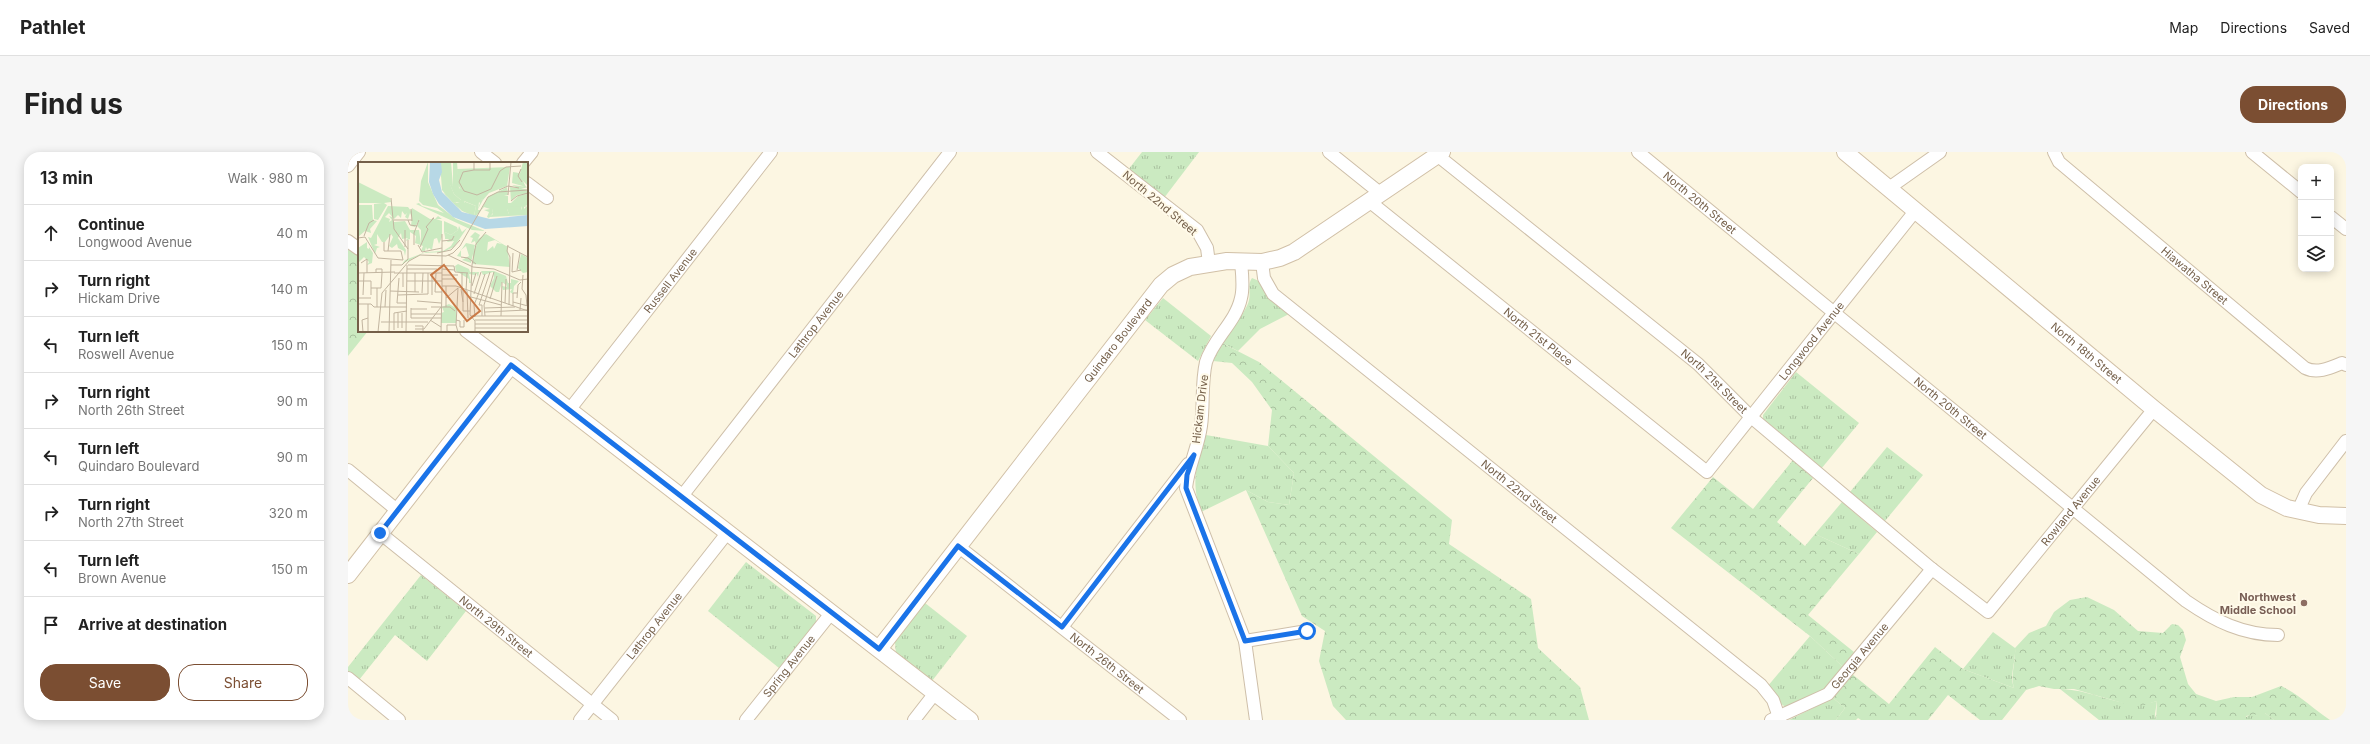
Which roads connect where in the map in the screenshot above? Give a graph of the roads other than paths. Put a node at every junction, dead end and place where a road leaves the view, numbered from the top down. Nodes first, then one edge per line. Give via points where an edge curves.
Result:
1 (359, 152) edge
2 (481, 152) edge
3 (532, 152) edge
4 (771, 152) edge
5 (950, 152) edge
6 (1097, 152) edge
7 (1329, 152) edge
8 (1638, 152) edge
9 (1844, 152) edge
10 (1940, 152) edge
11 (2054, 152) edge
12 (2252, 152) edge
13 (1439, 154) edge
14 (494, 162) edge
15 (524, 162) edge
16 (348, 166) edge
17 (528, 184) edge
18 (1889, 188) junction
19 (2298, 190) edge
20 (1374, 197) junction
21 (547, 198) dead end
22 (1916, 210) junction
23 (2334, 219) edge
24 (2346, 229) edge
25 (348, 241) edge
26 (358, 249) edge
27 (1241, 262) junction
28 (1262, 262) junction
29 (1209, 263) junction
30 (1834, 314) junction
31 (467, 332) edge
32 (511, 365) junction
33 (2346, 365) edge
34 (570, 409) junction
35 (2154, 409) junction
36 (1751, 418) junction
37 (2346, 441) edge
38 (1194, 455) junction
39 (348, 470) edge
40 (1707, 472) joint
41 (682, 496) junction
42 (2072, 509) junction
43 (398, 511) junction
44 (2298, 511) junction
45 (2346, 516) edge
46 (728, 532) junction
47 (380, 533) junction
48 (958, 546) junction
49 (1932, 569) junction
50 (348, 575) edge
51 (832, 612) junction
52 (1988, 612) joint
53 (1062, 627) junction
54 (1307, 631) dead end
55 (2278, 635) dead end
56 (1245, 641) junction
57 (879, 649) junction
58 (348, 678) edge
59 (935, 693) junction
60 (593, 704) junction
61 (1777, 719) edge
62 (399, 720) edge
63 (580, 720) edge
64 (612, 720) edge
65 (746, 720) edge
66 (914, 720) edge
67 (970, 720) edge
68 (1180, 720) edge
69 (1256, 720) edge

1 - 16 street
2 - 14 street
3 - 15 street
4 - 34 street, Russell Avenue
5 - 41 street, Lathrop Avenue
6 - 29 street, North 22nd Street via 1196,230 1207,248
7 - 20 street
8 - 30 street, North 20th Street via 1802,284
9 - 18 main road, North 18th Street
10 - 18 street
11 - 33 street, Hiawatha Street via 2059,162 2305,368 2317,371 2342,363
12 - 19 street
13 - 20 main road, Quindaro Boulevard
13 - 36 street, North 21st Street via 1698,364
17 - 21 street
18 - 22 main road, North 18th Street
20 - 28 main road, Quindaro Boulevard via 1294,252
20 - 40 street, North 21st Place
22 - 30 street, Longwood Avenue
22 - 35 main road, North 18th Street
23 - 24 street
25 - 26 street
27 - 28 main road, Quindaro Boulevard
27 - 29 main road, Quindaro Boulevard
27 - 38 street, Hickam Drive via 1241,300 1207,361 1203,381 1201,426
28 - 61 street, North 22nd Street via 1264,278 1273,294 1761,685 1773,700
29 - 48 main road, Quindaro Boulevard via 1190,267 1173,275 1161,285
30 - 36 street, Longwood Avenue
30 - 42 street, North 20th Street
31 - 32 street
32 - 34 main road
32 - 43 main road
34 - 41 main road
35 - 42 street, Rowland Avenue
35 - 44 main road, North 18th Street via 2261,495
36 - 40 street, Longwood Avenue
36 - 49 street, North 21st Street
37 - 44 street via 2306,492
38 - 53 street
38 - 56 street, Hickam Drive via 1187,475 1186,488
39 - 43 street
41 - 46 main road
42 - 52 street, Rowland Avenue
42 - 55 street, North 20th Street via 2186,602 2209,617 2257,635
43 - 47 main road
44 - 45 main road, North 18th Street via 2332,517
46 - 51 main road
46 - 60 street, Lathrop Avenue
47 - 50 main road
47 - 60 street, North 29th Street
48 - 53 street, North 26th Street
48 - 57 main road, Quindaro Boulevard
49 - 52 street, North 21st Street
49 - 61 street, Georgia Avenue via 1828,694
51 - 57 main road
51 - 65 street, Spring Avenue
53 - 68 street, North 26th Street
54 - 56 street
56 - 69 street, Hickam Drive
57 - 59 main road
58 - 62 street
59 - 66 street
59 - 67 main road
60 - 63 street, Lathrop Avenue
60 - 64 street, North 29th Street

